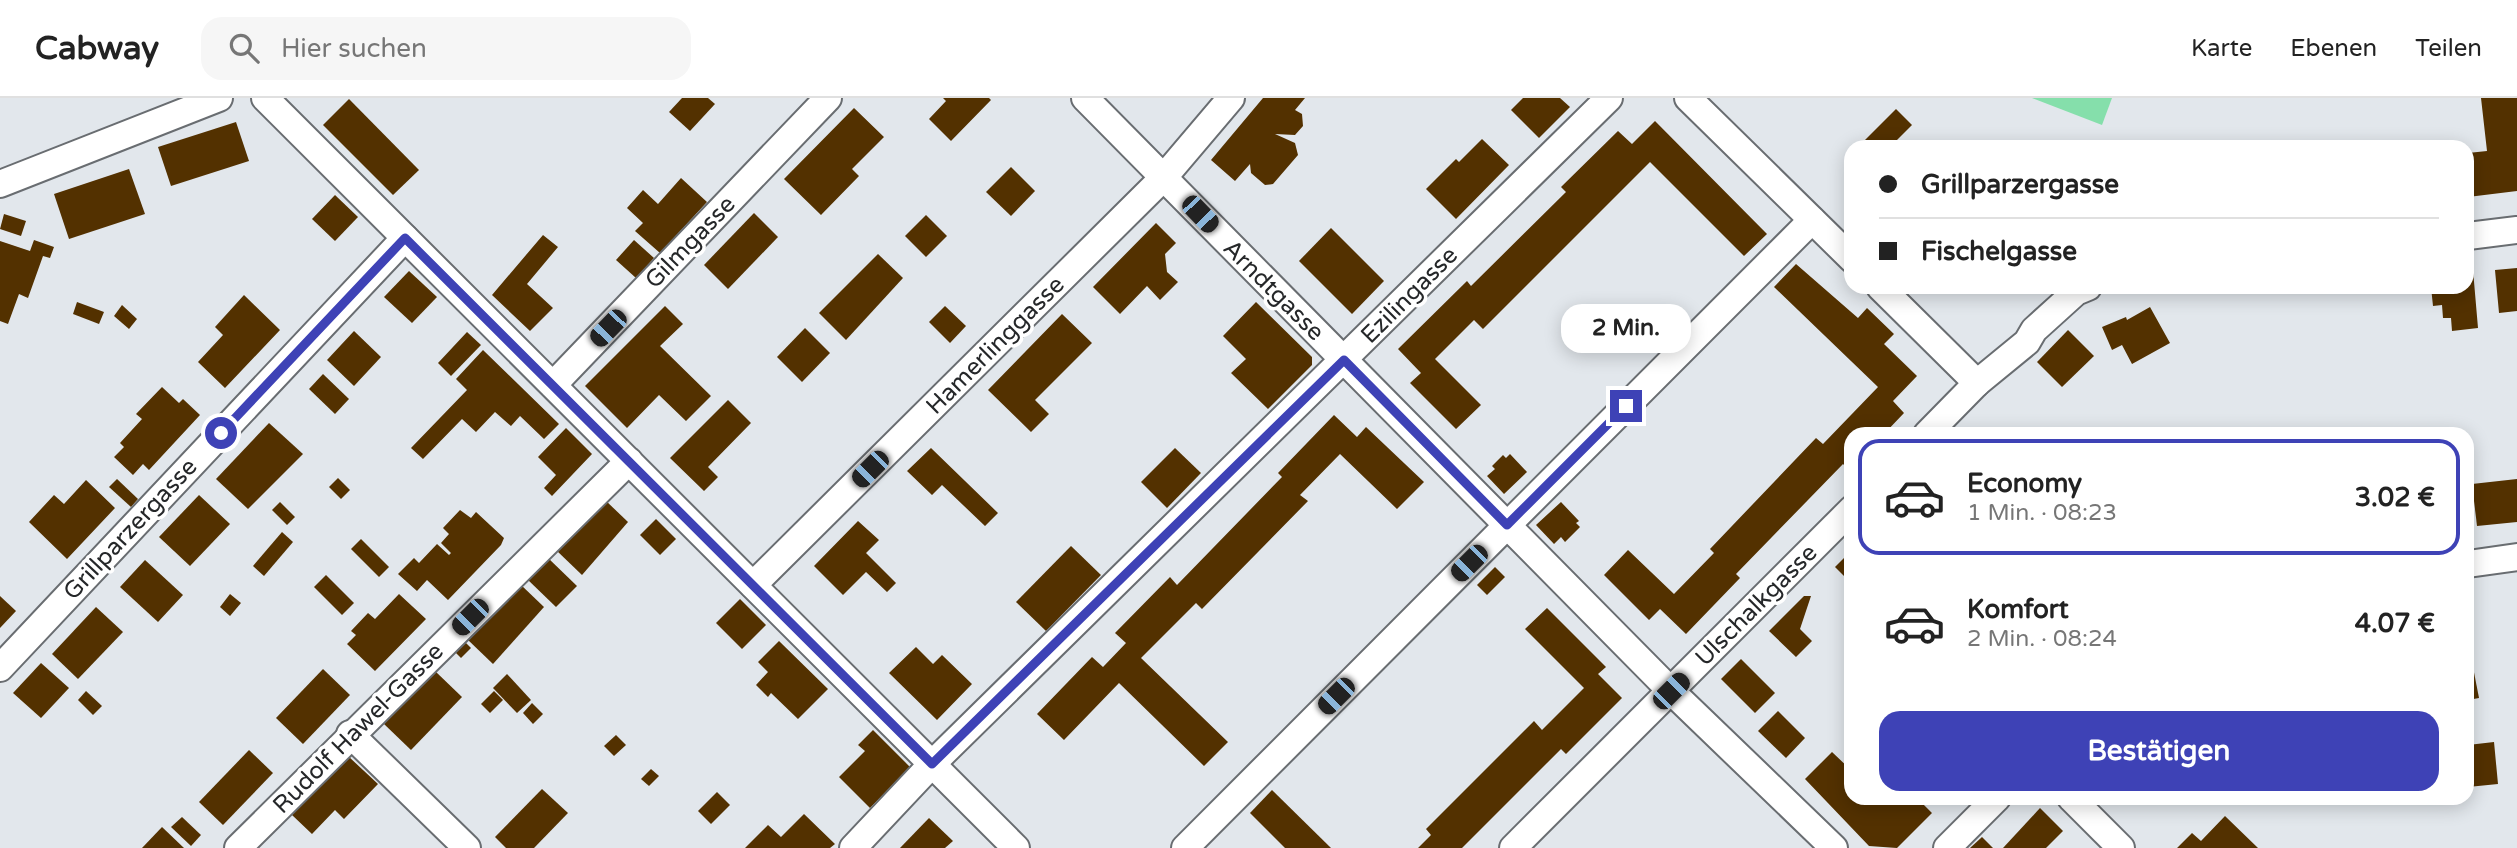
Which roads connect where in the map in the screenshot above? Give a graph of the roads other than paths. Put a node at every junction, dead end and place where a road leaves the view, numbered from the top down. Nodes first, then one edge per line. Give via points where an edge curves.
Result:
1 (219, 98) edge
2 (265, 98) edge
3 (828, 98) edge
4 (1085, 98) edge
5 (1231, 98) edge
6 (1609, 98) edge
7 (1688, 98) edge
8 (1164, 177) junction
9 (0, 184) edge
10 (1812, 220) junction
11 (2517, 230) edge
12 (2474, 235) edge
13 (405, 238) junction
14 (1844, 251) edge
15 (1887, 294) edge
16 (2074, 294) edge
17 (1344, 360) junction
18 (1977, 383) junction
19 (553, 386) junction
20 (1934, 427) edge
21 (629, 461) junction
22 (1844, 517) edge
23 (1507, 525) junction
24 (2517, 557) edge
25 (2474, 563) edge
26 (753, 585) junction
27 (0, 668) edge
28 (1671, 691) junction
29 (351, 734) junction
30 (932, 764) junction
31 (1990, 805) edge
32 (2078, 805) edge
33 (238, 848) edge
34 (467, 848) edge
35 (853, 848) edge
36 (1016, 848) edge
37 (1185, 848) edge
38 (1513, 848) edge
39 (1834, 848) edge
40 (1947, 848) edge
41 (2122, 848) edge

1 - 9 street
2 - 13 street
3 - 19 street, Gilmgasse
4 - 8 street, Arndtgasse
5 - 8 street, Hamerlinggasse
6 - 17 street, Ezilingasse
7 - 10 street
8 - 17 street, Arndtgasse
8 - 26 street, Hamerlinggasse
10 - 14 street
10 - 23 street
11 - 12 street
13 - 19 street
13 - 27 street, Grillparzergasse
15 - 18 street
16 - 18 street via 2027,342
17 - 23 street, Arndtgasse
17 - 30 street, Ezilingasse
18 - 20 street
19 - 21 street
21 - 26 street
21 - 29 street, Rudolf Hawel-Gasse
22 - 28 street, Ulschalkgasse
23 - 28 street, Arndtgasse
23 - 37 street
24 - 25 street
26 - 30 street
28 - 38 street, Ulschalkgasse
28 - 39 street, Arndtgasse
29 - 33 street, Rudolf Hawel-Gasse
29 - 34 street
30 - 35 street, Ezilingasse
30 - 36 street
31 - 40 street
32 - 41 street

